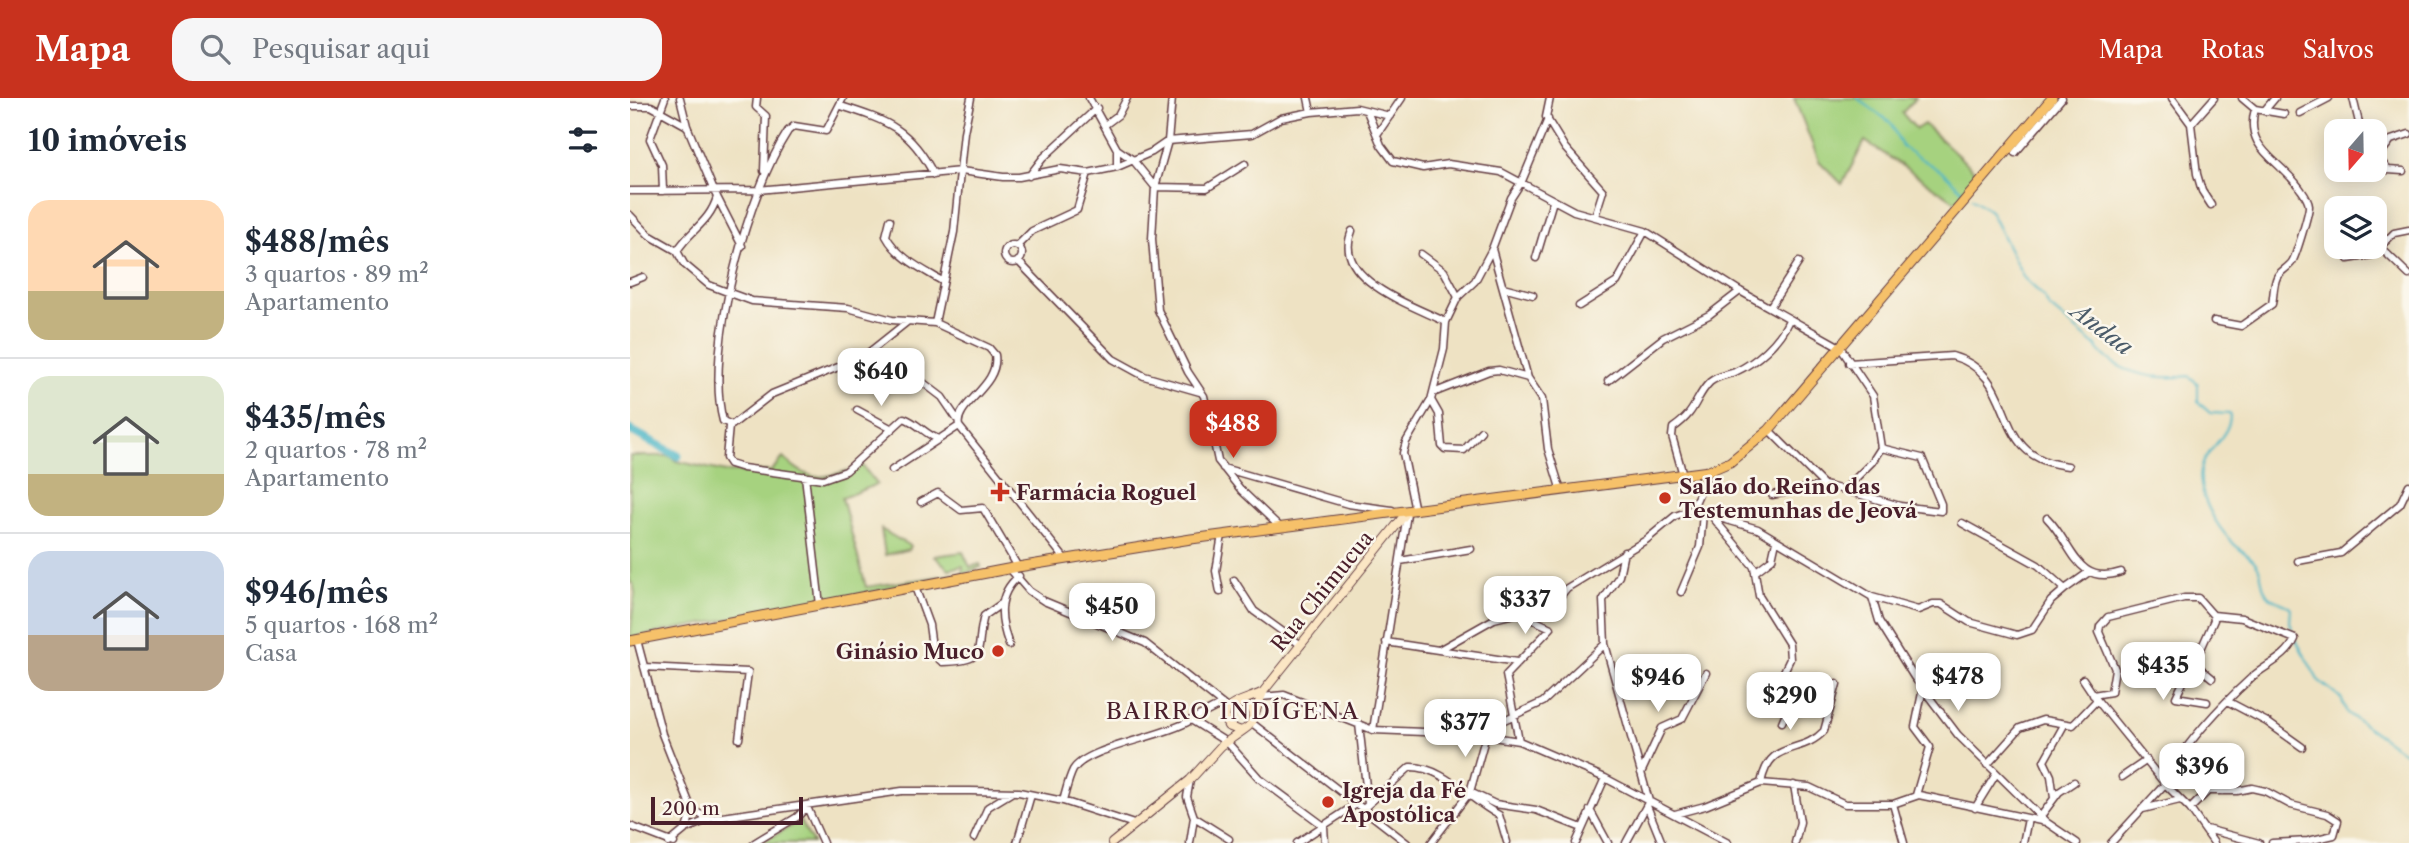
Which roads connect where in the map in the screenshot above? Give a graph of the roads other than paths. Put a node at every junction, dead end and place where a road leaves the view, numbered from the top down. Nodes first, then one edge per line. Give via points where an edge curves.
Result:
1 (665, 98) edge
2 (680, 98) edge
3 (757, 98) edge
4 (843, 98) edge
5 (970, 98) edge
6 (1089, 98) edge
7 (1127, 98) edge
8 (1172, 98) edge
9 (1308, 98) edge
10 (1402, 98) edge
11 (1550, 98) edge
12 (2052, 98) edge
13 (2062, 98) edge
14 (2172, 98) edge
15 (2214, 98) edge
16 (2242, 98) edge
17 (2275, 98) edge
18 (2329, 98) edge
19 (2353, 98) edge
20 (630, 106) edge
21 (841, 106) junction
22 (1097, 108) junction
23 (2255, 109) junction
24 (660, 111) junction
25 (1367, 111) junction
26 (2263, 111) junction
27 (1311, 113) junction
28 (2300, 113) dead end
29 (2284, 114) dead end
30 (1390, 116) junction
31 (1548, 119) junction
32 (2358, 119) edge
33 (1106, 124) junction
34 (2191, 124) junction
35 (687, 126) junction
36 (1378, 133) junction
37 (2409, 134) edge
38 (1168, 141) junction
39 (2387, 144) edge
40 (1117, 149) junction
41 (1052, 152) junction
42 (1152, 152) junction
43 (2015, 153) dead end
44 (1133, 160) junction
45 (1163, 160) junction
46 (1245, 164) dead end
47 (1118, 167) junction
48 (1060, 169) junction
49 (2387, 169) edge
50 (961, 171) junction
51 (2403, 172) dead end
52 (1088, 173) junction
53 (764, 174) junction
54 (934, 175) junction
55 (1029, 176) junction
56 (1522, 181) junction
57 (1155, 187) junction
58 (758, 190) junction
59 (663, 191) junction
60 (630, 193) edge
61 (716, 194) junction
62 (1553, 201) junction
63 (721, 205) junction
64 (2211, 205) dead end
65 (714, 209) junction
66 (630, 215) edge
67 (1595, 216) junction
68 (890, 220) dead end
69 (1352, 230) dead end
70 (2409, 230) edge
71 (1645, 231) junction
72 (2387, 240) edge
73 (742, 246) junction
74 (1017, 246) junction
75 (1492, 249) junction
76 (677, 251) junction
77 (1421, 254) dead end
78 (2387, 254) edge
79 (1536, 258) dead end
80 (1018, 261) junction
81 (1799, 262) dead end
82 (2409, 275) edge
83 (643, 277) dead end
84 (942, 281) junction
85 (630, 282) edge
86 (1503, 287) junction
87 (1740, 292) junction
88 (730, 293) junction
89 (1533, 295) dead end
90 (1458, 298) junction
91 (1579, 306) dead end
92 (1770, 307) junction
93 (1789, 320) junction
94 (2214, 321) dead end
95 (907, 322) junction
96 (1446, 322) junction
97 (934, 323) junction
98 (1840, 347) junction
99 (1849, 363) junction
100 (904, 368) dead end
101 (1188, 372) junction
102 (1528, 378) junction
103 (1608, 381) dead end
104 (1176, 385) junction
105 (1200, 392) junction
106 (1432, 396) junction
107 (857, 410) dead end
108 (958, 423) junction
109 (729, 426) junction
110 (892, 429) junction
111 (1769, 430) junction
112 (1481, 432) dead end
113 (939, 439) junction
114 (1881, 448) junction
115 (2068, 466) dead end
116 (1222, 468) junction
117 (892, 470) dead end
118 (1709, 471) junction
119 (1683, 475) junction
120 (805, 476) junction
121 (1824, 485) junction
122 (2409, 485) edge
123 (1844, 490) junction
124 (1561, 491) junction
125 (1772, 495) dead end
126 (921, 502) dead end
127 (1692, 510) junction
128 (1411, 511) junction
129 (1707, 513) junction
130 (2047, 517) dead end
131 (1962, 523) dead end
132 (1281, 528) junction
133 (1222, 536) junction
134 (1776, 541) junction
135 (1471, 549) dead end
136 (1624, 552) junction
137 (1065, 559) junction
138 (1400, 561) junction
139 (2298, 561) dead end
140 (1016, 571) junction
141 (1755, 572) junction
142 (2089, 572) junction
143 (2121, 572) dead end
144 (1234, 580) dead end
145 (915, 587) junction
146 (2065, 589) junction
147 (1220, 592) dead end
148 (1681, 592) dead end
149 (1872, 597) junction
150 (1000, 604) junction
151 (820, 605) junction
152 (1520, 613) junction
153 (2213, 615) junction
154 (633, 641) edge
155 (1386, 642) junction
156 (1605, 644) junction
157 (1009, 645) dead end
158 (1301, 645) junction
159 (1440, 650) junction
160 (1517, 662) junction
161 (2192, 664) junction
162 (644, 667) junction
163 (1706, 673) dead end
164 (2212, 678) dead end
165 (2083, 679) dead end
166 (1837, 684) dead end
167 (1923, 688) junction
168 (1262, 694) junction
169 (2095, 698) junction
170 (2227, 701) junction
171 (1239, 702) junction
172 (2207, 702) dead end
173 (1224, 706) junction
174 (1516, 713) junction
175 (1191, 720) junction
176 (1225, 722) junction
177 (1782, 722) dead end
178 (1250, 723) junction
179 (1359, 724) junction
180 (2064, 725) junction
181 (1373, 730) junction
182 (1474, 734) junction
183 (1486, 735) junction
184 (739, 739) dead end
185 (1519, 741) junction
186 (1224, 742) junction
187 (2302, 747) dead end
188 (2147, 760) junction
189 (2175, 762) junction
190 (1987, 765) junction
191 (1641, 774) junction
192 (1996, 774) junction
193 (2122, 777) dead end
194 (1605, 778) junction
195 (1190, 780) junction
196 (2074, 782) dead end
197 (1761, 783) junction
198 (2164, 783) junction
199 (1794, 785) junction
200 (2222, 791) junction
201 (1013, 792) junction
202 (1468, 793) junction
203 (1031, 795) junction
204 (1916, 795) junction
205 (2054, 798) junction
206 (2180, 800) junction
207 (1063, 801) junction
208 (1648, 803) junction
209 (1368, 804) junction
210 (1893, 804) junction
211 (807, 807) junction
212 (1359, 808) junction
213 (1975, 808) junction
214 (2143, 809) junction
215 (2190, 809) junction
216 (692, 810) junction
217 (1590, 810) junction
218 (1675, 814) junction
219 (2041, 816) junction
220 (1194, 817) junction
221 (709, 819) junction
222 (2028, 819) junction
223 (2046, 822) junction
224 (1134, 824) junction
225 (630, 826) edge
226 (1324, 826) junction
227 (686, 828) junction
228 (1583, 828) junction
229 (2206, 829) junction
230 (974, 838) dead end
231 (1229, 839) dead end
232 (671, 842) edge
233 (1507, 842) edge
234 (754, 843) edge
235 (823, 843) edge
236 (1017, 843) edge
237 (1112, 843) edge
238 (1190, 843) edge
239 (1297, 843) edge
240 (1325, 843) edge
241 (1407, 843) edge
242 (1430, 843) edge
243 (1576, 843) edge
244 (1608, 843) edge
245 (1626, 843) edge
246 (1662, 843) edge
247 (1728, 843) edge
248 (1796, 843) edge
249 (1904, 843) edge
250 (2023, 843) edge
251 (2077, 843) edge
252 (2111, 843) edge
253 (2214, 843) edge
254 (2259, 843) edge
255 (2272, 843) edge

1 - 24 street
2 - 35 street
3 - 53 street via 756,107 766,116
4 - 21 street
5 - 50 street
6 - 22 street
7 - 33 street via 1118,115
8 - 38 street
9 - 27 street
10 - 30 street
11 - 31 street via 1545,110
12 - 98 main road
13 - 43 street
14 - 34 street
15 - 34 street
16 - 23 street
17 - 26 street
18 - 28 street
19 - 32 street
20 - 24 street
21 - 53 street via 826,131 794,126
21 - 54 street via 905,132
22 - 33 street
22 - 41 street
23 - 26 street
23 - 94 street via 2254,139 2304,194 2308,217 2293,260 2277,276 2272,304 2241,326
24 - 35 street
24 - 59 street via 650,139 662,165
25 - 27 street
25 - 30 street
25 - 36 street
26 - 29 street
27 - 38 street via 1281,118 1252,134
30 - 36 street
31 - 56 street
31 - 67 street via 1565,148 1601,186 1604,197
33 - 40 street
34 - 64 street via 2197,174
35 - 61 street
36 - 56 street via 1393,161 1423,169 1448,164 1488,169
37 - 39 street
38 - 42 street
38 - 45 street
40 - 44 street
40 - 47 street
41 - 48 street
41 - 55 street
42 - 44 street
42 - 45 street
44 - 47 street
44 - 57 street
45 - 57 street
46 - 57 street via 1207,188
47 - 52 street
48 - 52 street
48 - 55 street
49 - 51 street
50 - 54 street
50 - 55 street
50 - 84 street
52 - 74 street via 1077,210 1032,232
53 - 58 street
54 - 58 street
56 - 62 street
56 - 75 street
57 - 101 street via 1152,239 1158,310
58 - 61 street
58 - 73 street
59 - 60 street
59 - 61 street
61 - 63 street
61 - 65 street
62 - 67 street
62 - 79 street
63 - 65 street
63 - 73 street
65 - 76 street via 701,226 689,232
66 - 76 street via 649,235
67 - 71 street
68 - 84 street via 886,236 890,243
69 - 96 street via 1346,249 1365,279
70 - 72 street
71 - 87 street
71 - 91 street via 1617,282
73 - 88 street
74 - 80 street via 1022,253
74 - 80 street via 1008,246 1004,256 1010,263
75 - 86 street
75 - 90 street via 1475,281
76 - 88 street via 684,264 709,285
77 - 90 street via 1444,271
78 - 82 street
80 - 104 street via 1114,359 1144,376
81 - 92 street
83 - 85 street
84 - 97 street
86 - 89 street
86 - 102 street
87 - 92 street
87 - 103 street via 1663,338
88 - 95 street via 752,301 848,308
88 - 109 street via 718,374 718,401
90 - 96 street
92 - 93 street
93 - 98 street
93 - 119 street via 1784,332 1761,355 1711,381 1690,416 1673,428
95 - 97 street
95 - 109 street via 863,357 772,394
96 - 106 street
97 - 108 street via 981,343 995,355 986,384
98 - 99 street
98 - 111 main road
99 - 114 street via 1873,396
99 - 115 street via 1952,356 1967,360 1999,393 2012,433 2022,447 2039,461
100 - 108 street via 942,397
101 - 104 street
101 - 105 street
102 - 106 street via 1489,371
102 - 124 street via 1542,398 1548,449
104 - 105 street
105 - 116 street
106 - 112 street via 1445,449 1464,450
106 - 128 street via 1403,453
107 - 110 street
108 - 113 street
108 - 137 street
109 - 120 street via 726,458 730,464
110 - 113 street via 904,418
110 - 120 street via 846,471 822,479
111 - 118 main road via 1737,457
111 - 121 street
113 - 117 street
114 - 123 street
114 - 123 street via 1922,458 1941,511 1900,506
116 - 128 street via 1348,504
116 - 132 street
118 - 119 main road
118 - 127 street
119 - 124 main road
120 - 151 street
121 - 123 street
121 - 125 street
122 - 139 street via 2394,510 2340,553
124 - 128 main road
126 - 140 street via 938,493 961,510 983,508
127 - 129 street
127 - 136 street via 1675,516
128 - 132 main road
128 - 138 street
128 - 158 street, Rua Chimucua
129 - 134 street via 1746,524
129 - 141 street
129 - 148 street via 1700,547
130 - 142 street
131 - 146 street via 2038,565
132 - 133 main road
133 - 137 main road
133 - 147 street via 1216,571
134 - 141 street via 1772,559
134 - 149 street
135 - 138 street
136 - 152 street via 1567,589 1554,604
136 - 156 street via 1619,576 1603,600
137 - 140 main road
138 - 155 street
140 - 145 main road
140 - 150 street
140 - 173 street via 1029,591 1044,601 1145,643
141 - 177 street via 1759,596 1790,649 1790,659 1778,680 1778,687 1792,699
142 - 143 street via 2106,577
142 - 146 street
144 - 158 street via 1254,611
145 - 150 street via 929,625 933,654 943,662 975,656 981,646 984,616
145 - 151 main road
146 - 149 street via 2032,630 2017,635 1969,622 1941,604 1914,610
149 - 167 street via 1879,621
150 - 157 street
151 - 154 main road
152 - 159 street via 1494,619
152 - 160 street via 1550,628
153 - 161 street via 2201,649 2189,659
153 - 169 street via 2202,599 2183,598 2103,620 2099,632 2115,672 2111,692
153 - 170 street via 2242,618 2295,639 2277,661 2256,673
154 - 162 street
155 - 159 street
155 - 181 street
156 - 174 street via 1551,697
156 - 191 street
158 - 168 street, Rua Chimucua
159 - 160 street
160 - 174 street via 1506,675
161 - 164 street
161 - 172 street via 2176,697
162 - 184 street via 748,672
162 - 216 street via 662,734
163 - 191 street via 1682,719 1662,728
165 - 169 street
166 - 197 street via 1824,731 1768,761
167 - 190 street
167 - 204 street via 1915,727 1930,747
168 - 171 street, Rua Chimucua
168 - 178 street, Rua Chimucua
168 - 179 street via 1284,695
169 - 180 street via 2073,725
169 - 188 street
170 - 187 street
170 - 189 street
171 - 173 street, Rua Chimucua
171 - 178 street via 1248,705
173 - 175 street
173 - 176 street
174 - 182 street
174 - 185 street
175 - 186 street
175 - 207 street via 1080,762 1073,769
176 - 178 street via 1236,730
176 - 186 street
178 - 186 street
178 - 212 street
179 - 181 street
179 - 209 street
180 - 190 street via 2043,720 2020,728
180 - 205 street via 2044,761
181 - 182 street
182 - 183 street
183 - 185 street
183 - 202 street
185 - 194 street
186 - 195 street
186 - 226 street via 1259,778
188 - 193 street
188 - 198 street
189 - 198 street
189 - 200 street
190 - 192 street
191 - 208 street
192 - 213 street
192 - 219 street
194 - 208 street
194 - 217 street
195 - 220 street via 1187,797
195 - 224 street
196 - 205 street
197 - 199 street
197 - 218 street
198 - 206 street
198 - 214 street
199 - 210 street via 1845,804
199 - 248 street via 1800,822
200 - 215 street via 2208,791
200 - 255 street via 2266,790 2291,805 2337,821 2334,835
201 - 203 street
201 - 211 street via 902,791
201 - 230 street via 988,807
202 - 209 street via 1433,770 1410,767
202 - 228 street via 1495,804 1536,810
202 - 233 street via 1501,817
202 - 242 street
203 - 207 street
203 - 236 street
204 - 210 street
204 - 213 street
205 - 219 street
206 - 214 street
206 - 215 street
207 - 224 street
208 - 218 street
208 - 245 street
208 - 246 street
209 - 212 street
210 - 249 street
211 - 221 street
211 - 234 street
211 - 235 street
212 - 226 street
212 - 241 street
213 - 222 street
214 - 252 street
215 - 229 street
216 - 221 street
216 - 227 street
217 - 228 street
217 - 244 street
218 - 247 street
219 - 223 street
220 - 231 street
220 - 238 street
221 - 227 street
222 - 223 street
222 - 250 street
223 - 251 street
224 - 237 street
225 - 232 street
226 - 239 street
226 - 240 street
227 - 232 street
228 - 243 street
229 - 253 street
229 - 254 street

